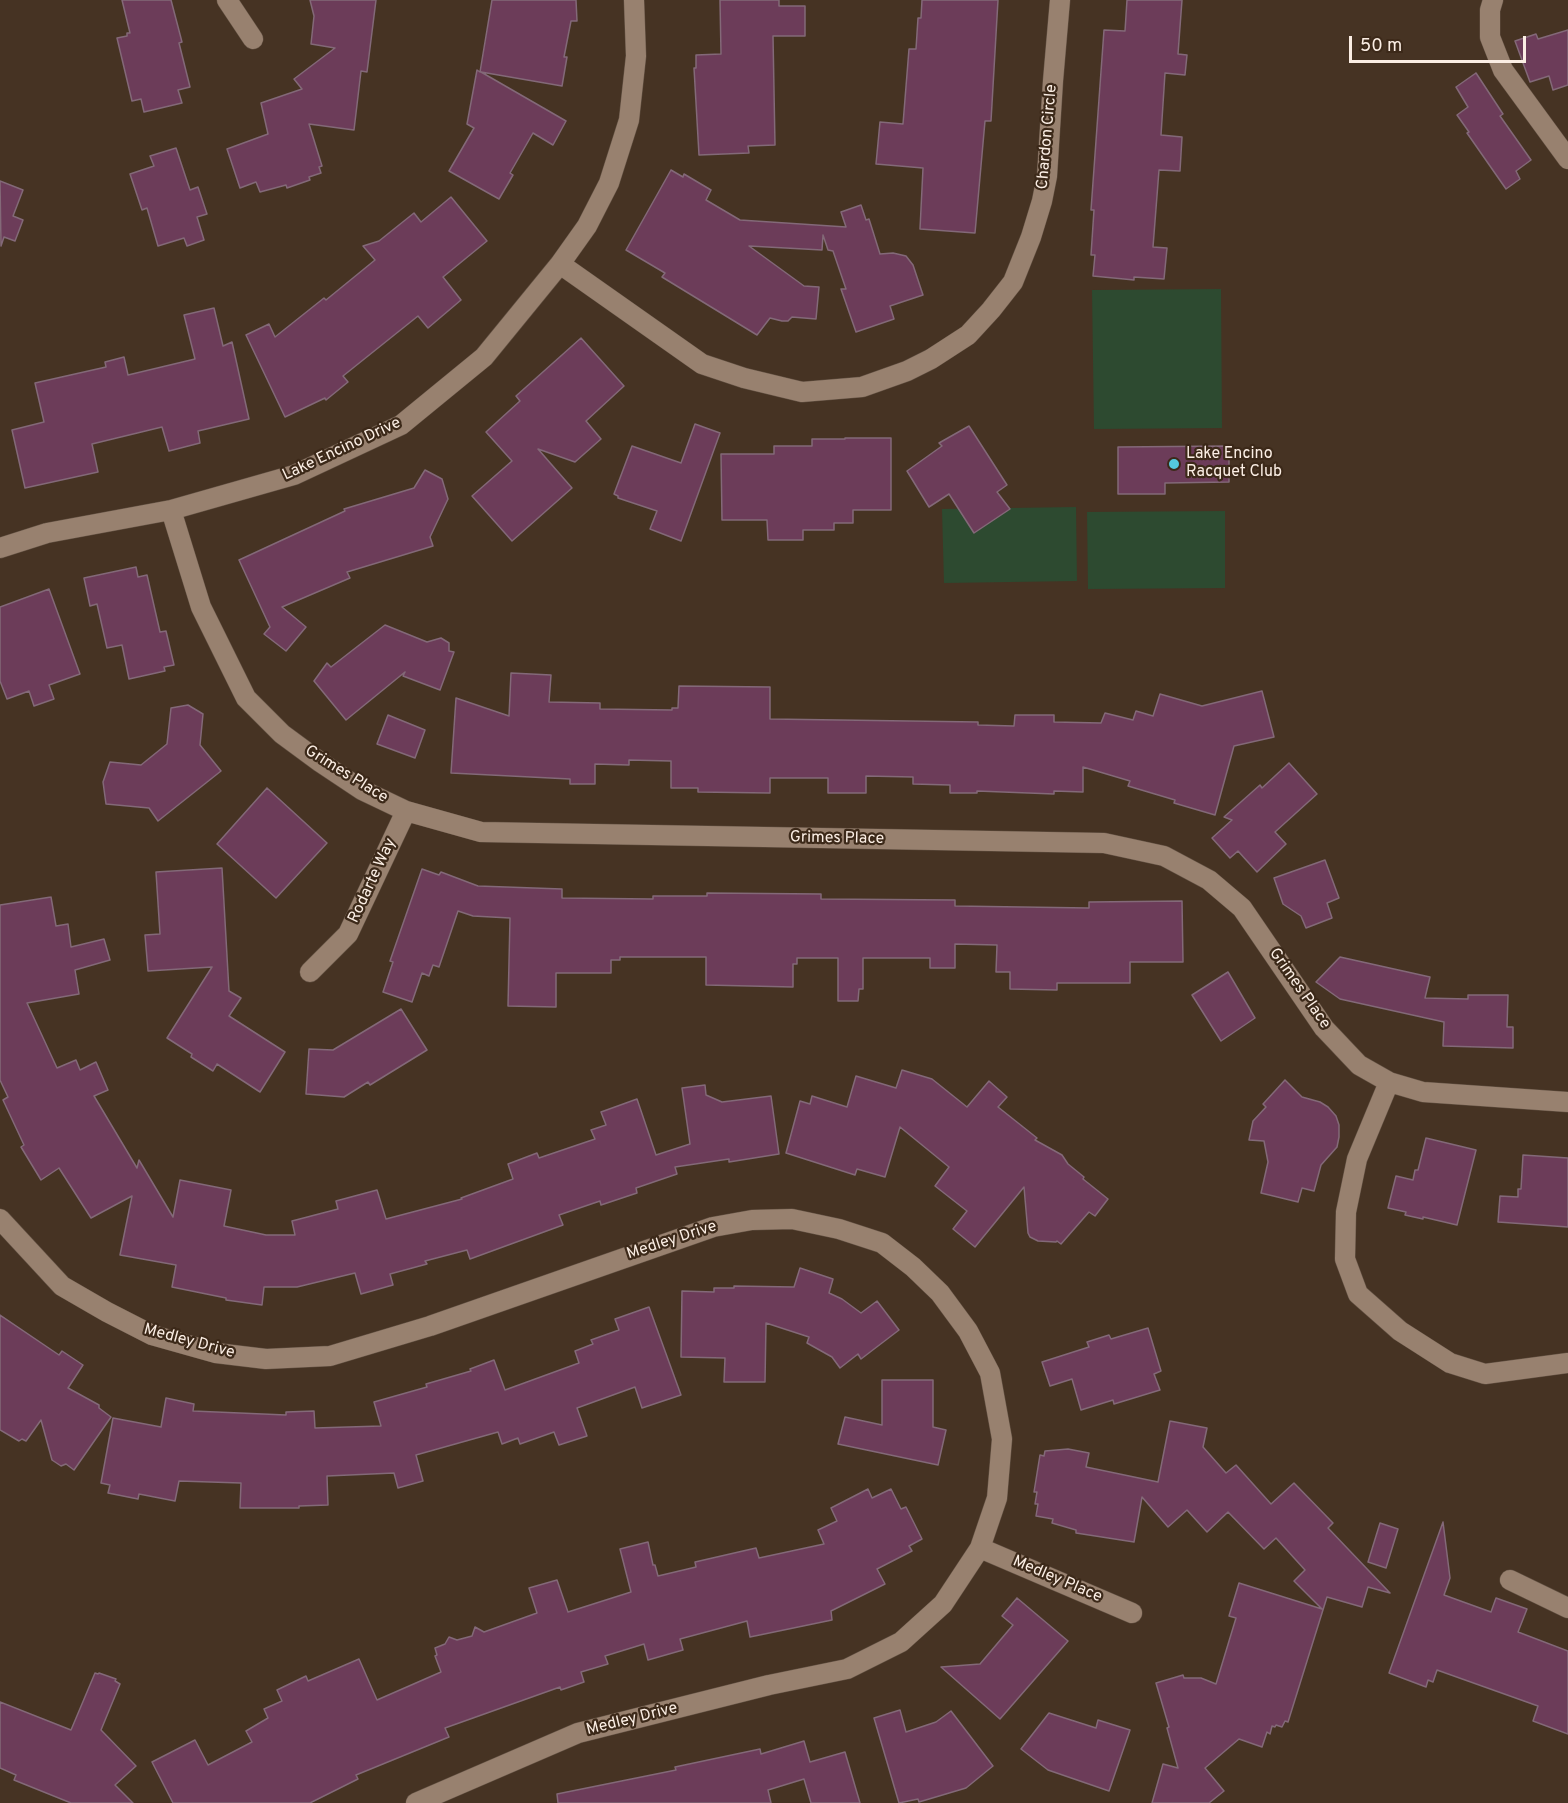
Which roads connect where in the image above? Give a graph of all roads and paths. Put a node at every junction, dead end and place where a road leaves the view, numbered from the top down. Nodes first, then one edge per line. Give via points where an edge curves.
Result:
1 (228, 0) edge
2 (634, 0) edge
3 (1060, 0) edge
4 (1493, 0) edge
5 (253, 39) dead end
6 (1568, 159) edge
7 (560, 264) junction
8 (171, 510) junction
9 (0, 548) edge
10 (406, 812) junction
11 (309, 972) dead end
12 (1389, 1082) junction
13 (1568, 1102) edge
14 (0, 1219) edge
15 (1568, 1363) edge
16 (981, 1548) junction
17 (1510, 1580) dead end
18 (1568, 1608) edge
19 (1132, 1613) dead end
20 (416, 1803) edge

1 - 5 street
2 - 7 street, Lake Encino Drive via 636,56 630,120 609,183 587,226
3 - 7 street, Chardon Circle via 1047,176 1037,219 1017,273 968,335 915,367 861,387 802,392 744,378 702,364
4 - 6 street via 1490,37 1503,70
7 - 8 street, Lake Encino Drive via 484,357 401,425 294,475
8 - 9 street, Lake Encino Drive via 47,533
8 - 10 street, Grimes Place via 201,607 246,698 282,734 320,762 362,790
10 - 11 street, Rodarte Way via 348,934
10 - 12 street, Grimes Place via 481,832 1104,843 1164,856 1209,880 1242,908 1324,1028 1359,1065
12 - 13 street, Grimes Place via 1423,1092
12 - 15 street via 1357,1159 1346,1212 1345,1259 1358,1294 1400,1331 1450,1363 1485,1374
14 - 16 street, Medley Drive via 62,1286 107,1312 152,1335 216,1353 266,1359 330,1356 430,1326 713,1227 752,1220 792,1220 882,1243 940,1293 968,1331 990,1373 1002,1439 997,1498
16 - 19 street, Medley Place
16 - 20 street, Medley Drive via 943,1604 918,1627 901,1642 847,1669 578,1733
17 - 18 street

